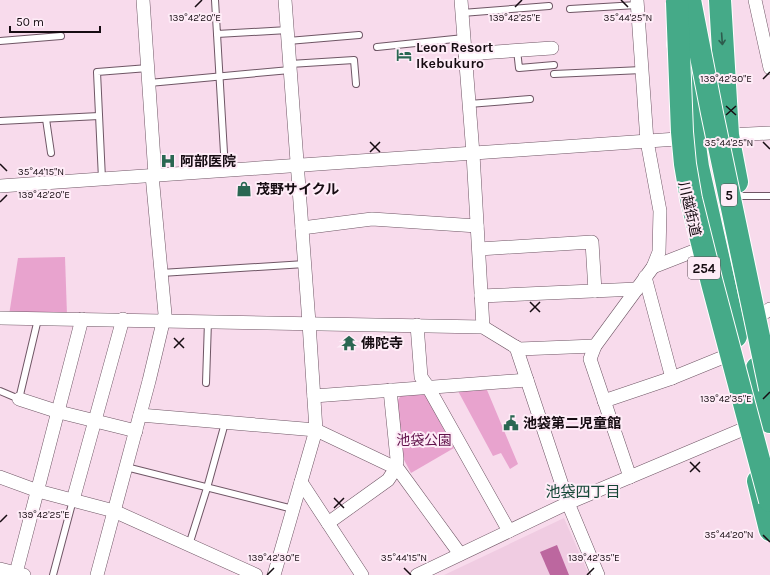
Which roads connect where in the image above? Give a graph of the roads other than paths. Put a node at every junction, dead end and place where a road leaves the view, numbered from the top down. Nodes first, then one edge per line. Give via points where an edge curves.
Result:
1 (143, 0) edge
2 (215, 0) edge
3 (285, 0) edge
4 (291, 0) edge
5 (672, 0) edge
6 (676, 0) edge
7 (703, 0) edge
8 (755, 0) edge
9 (637, 2) edge
10 (461, 6) edge
11 (549, 6) dead end
12 (570, 9) dead end
13 (216, 34) junction
14 (674, 34) junction
15 (288, 35) junction
16 (359, 35) dead end
17 (60, 36) dead end
18 (464, 38) junction
19 (0, 41) edge
20 (377, 47) dead end
21 (552, 48) dead end
22 (517, 50) junction
23 (465, 54) junction
24 (554, 65) dead end
25 (290, 67) junction
26 (148, 68) junction
27 (770, 68) edge
28 (642, 70) junction
29 (554, 74) dead end
30 (218, 77) junction
31 (149, 84) junction
32 (356, 84) dead end
33 (530, 99) dead end
34 (469, 104) junction
35 (99, 116) junction
36 (46, 119) junction
37 (0, 121) edge
38 (770, 133) edge
39 (728, 136) junction
40 (677, 139) junction
41 (646, 141) junction
42 (51, 153) dead end
43 (473, 154) junction
44 (297, 165) junction
45 (225, 170) junction
46 (154, 175) junction
47 (102, 179) junction
48 (0, 186) edge
49 (740, 196) junction
50 (770, 196) edge
51 (477, 226) junction
52 (302, 228) junction
53 (478, 249) junction
54 (699, 249) junction
55 (305, 264) junction
56 (649, 272) junction
57 (161, 273) junction
58 (637, 289) junction
59 (595, 291) junction
60 (481, 296) junction
61 (767, 311) edge
62 (0, 318) edge
63 (38, 319) junction
64 (82, 319) junction
65 (123, 319) junction
66 (164, 320) junction
67 (208, 321) junction
68 (309, 323) junction
69 (417, 325) junction
70 (483, 327) junction
71 (770, 343) edge
72 (595, 346) junction
73 (516, 347) junction
74 (726, 356) junction
75 (672, 378) junction
76 (527, 380) junction
77 (206, 383) dead end
78 (428, 387) junction
79 (770, 389) edge
80 (390, 390) junction
81 (0, 391) edge
82 (314, 396) junction
83 (19, 399) junction
84 (604, 401) junction
85 (59, 412) junction
86 (140, 415) junction
87 (94, 420) junction
88 (770, 422) edge
89 (225, 423) junction
90 (746, 428) junction
91 (316, 430) junction
92 (136, 431) junction
93 (126, 467) junction
94 (396, 468) junction
95 (0, 477) edge
96 (630, 477) junction
97 (301, 482) junction
98 (207, 488) junction
99 (770, 489) edge
100 (38, 491) junction
101 (73, 500) junction
102 (770, 501) edge
103 (568, 503) junction
104 (293, 509) junction
105 (114, 511) junction
106 (328, 524) junction
107 (770, 530) edge
108 (508, 531) junction
109 (189, 545) junction
110 (460, 554) junction
111 (0, 569) edge
112 (19, 574) edge
113 (53, 575) edge
114 (97, 575) edge
115 (256, 575) edge
116 (274, 575) edge
117 (362, 575) edge
118 (417, 575) edge
119 (598, 575) edge

1 - 26 street
2 - 13 lane
3 - 4 lane
3 - 15 street
5 - 14 highway, 川越街道 / 254
6 - 102 highway, bridge via 682,132 689,185 712,283
7 -> 39 highway
7 - 79 highway, 5, bridge via 712,113
7 - 88 highway, bridge via 706,137 709,162
8 - 27 street
9 - 12 lane
9 - 28 street
10 - 11 lane
10 - 18 street
13 - 15 lane
13 - 30 lane
14 - 40 highway, 川越街道 / 254
14 - 99 highway, bridge via 692,74 694,138 698,167
15 - 16 lane
15 - 25 street
17 - 19 lane
18 - 20 lane
18 - 23 street
21 - 22 street
22 - 23 street
22 - 24 lane via 519,68
23 - 34 street
25 - 30 lane
25 - 32 lane via 354,60
25 - 44 street
26 - 31 street
26 - 35 lane via 97,72
28 - 29 lane
28 - 41 street
30 - 31 lane
30 - 45 lane
31 - 46 street
33 - 34 lane
34 - 43 street
35 - 36 lane
35 - 47 lane
36 - 37 lane
36 - 42 lane
38 - 39 street
39 - 49 highway
40 - 41 street
40 - 54 highway, 川越街道 / 254
41 - 43 street
41 - 56 street via 660,211 659,252
43 - 44 street
43 - 51 street
44 - 45 street
44 - 52 street
45 - 46 street
46 - 47 street
46 - 57 street
47 - 48 street
49 - 50 lane
49 - 61 highway
51 - 52 street via 372,219
51 - 53 street
52 - 55 street
53 - 59 street via 592,242
53 - 60 street
54 - 56 street
54 - 74 highway, 川越街道 / 254
55 - 57 lane
55 - 68 street
56 - 58 street
56 - 75 street
57 - 66 street
58 - 59 street
58 - 72 street
59 - 60 street
60 - 70 street
61 - 71 highway
62 - 63 street
63 - 64 street
63 - 83 lane
64 - 65 street
64 - 85 street
65 - 66 street
65 - 87 street
66 - 67 street
66 - 86 street
67 - 68 street
67 - 77 lane
68 - 69 street
68 - 82 street
69 - 70 street
69 - 78 street via 421,377
70 - 73 street
72 - 73 street via 519,349
72 - 84 street via 590,359
73 - 76 street
74 - 75 street
74 - 90 highway, 川越街道 / 254
75 - 84 street
76 - 78 street
76 - 103 street
78 - 80 street
78 - 108 street
80 - 82 street
80 - 94 street
81 - 83 lane
82 - 91 street
83 - 85 street
84 - 96 street
85 - 87 street
85 - 100 street
86 - 89 street
86 - 92 street
87 - 92 street
87 - 101 street
89 - 91 street
89 - 98 lane
90 - 96 street
90 - 107 highway, 川越街道 / 254
91 - 94 street
91 - 97 street
92 - 93 street
93 - 98 lane
93 - 105 street
94 - 106 street via 388,480
94 - 110 street
95 - 100 street
96 - 103 street
97 - 104 street
97 - 106 street
98 - 104 lane
98 - 109 lane
100 - 101 street
100 - 112 street
101 - 105 street
101 - 113 lane
103 - 108 street
103 - 119 street
104 - 116 street
105 - 109 street
105 - 114 street
106 - 117 street
108 - 110 street
109 - 115 street
110 - 118 street
111 - 112 street

